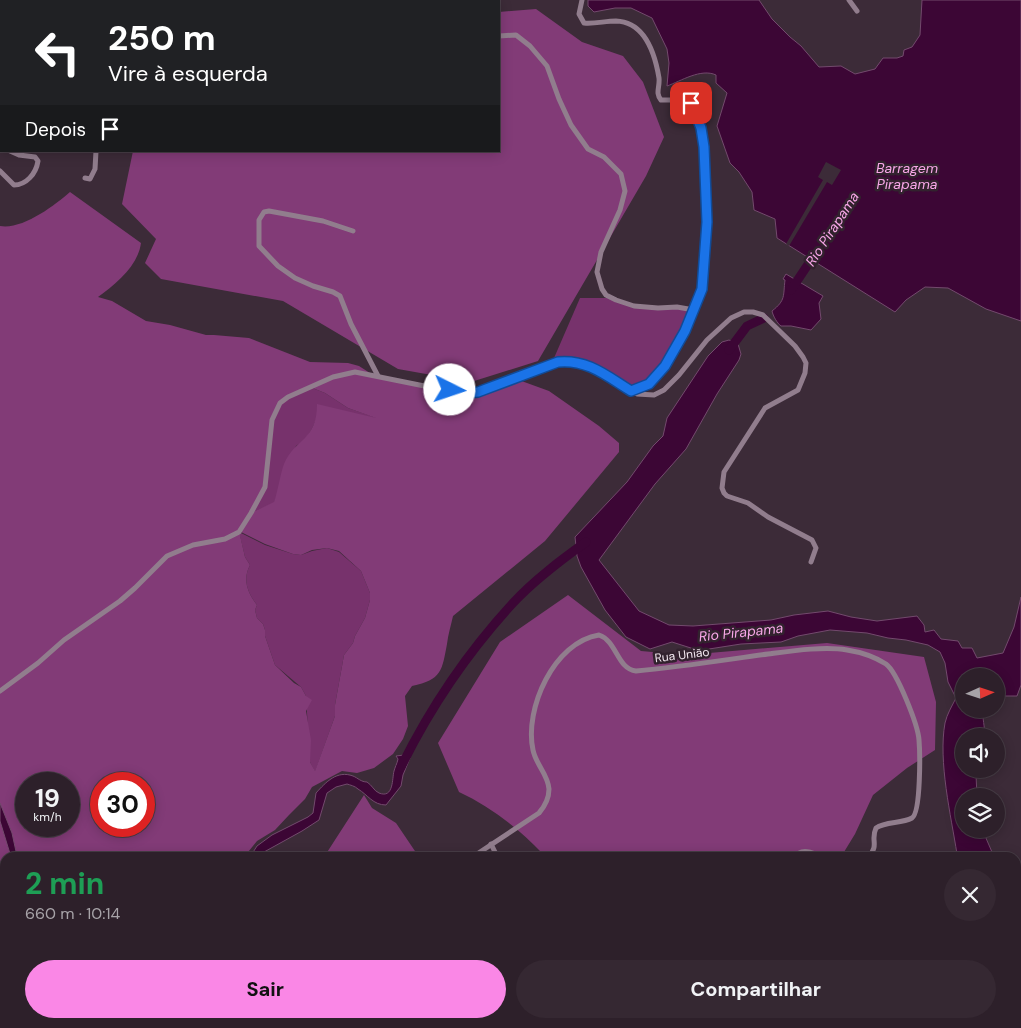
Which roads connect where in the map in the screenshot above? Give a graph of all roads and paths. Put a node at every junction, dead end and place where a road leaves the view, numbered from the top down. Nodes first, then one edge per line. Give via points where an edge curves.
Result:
1 (582, 0) edge
2 (849, 0) edge
3 (857, 11) dead end
4 (500, 36) edge
5 (12, 152) edge
6 (96, 152) edge
7 (0, 171) edge
8 (85, 178) dead end
9 (353, 231) dead end
10 (694, 310) junction
11 (378, 376) junction
12 (631, 391) junction
13 (811, 562) dead end
14 (0, 691) edge
15 (491, 844) junction
16 (480, 852) edge
17 (495, 852) edge
18 (873, 852) edge

1 - 10 street via 579,14 584,24 618,21 643,35 657,68 658,97 691,103 697,115 704,147 707,222 702,289
2 - 3 street
4 - 10 street via 516,35 548,66 571,125 588,149 604,156 621,174 625,191 601,252 597,272 606,295 634,306
5 - 7 street via 35,157 37,166 20,185 14,185
6 - 8 street via 94,173 90,179
9 - 11 street via 322,220 269,211 264,212 259,220 258,241 278,266 295,278 340,296
10 - 12 street via 661,371 649,384
11 - 12 street via 468,393 497,386 558,362 573,362 604,373
11 - 14 street via 364,372 345,373 288,396 280,403 272,420 265,487 239,532 166,556 120,601
12 - 13 street via 640,396 650,396 664,390 717,330 739,313 753,312 768,318 804,357 806,373 798,390 765,408 724,472 722,485 727,496 748,503 812,540 816,548
15 - 16 street
15 - 17 street
15 - 18 street, Rua União via 544,807 549,788 532,749 531,720 538,694 570,649 582,641 602,636 609,641 624,665 636,671 828,648 848,650 889,666 917,727 918,805 911,818 878,826 874,831

